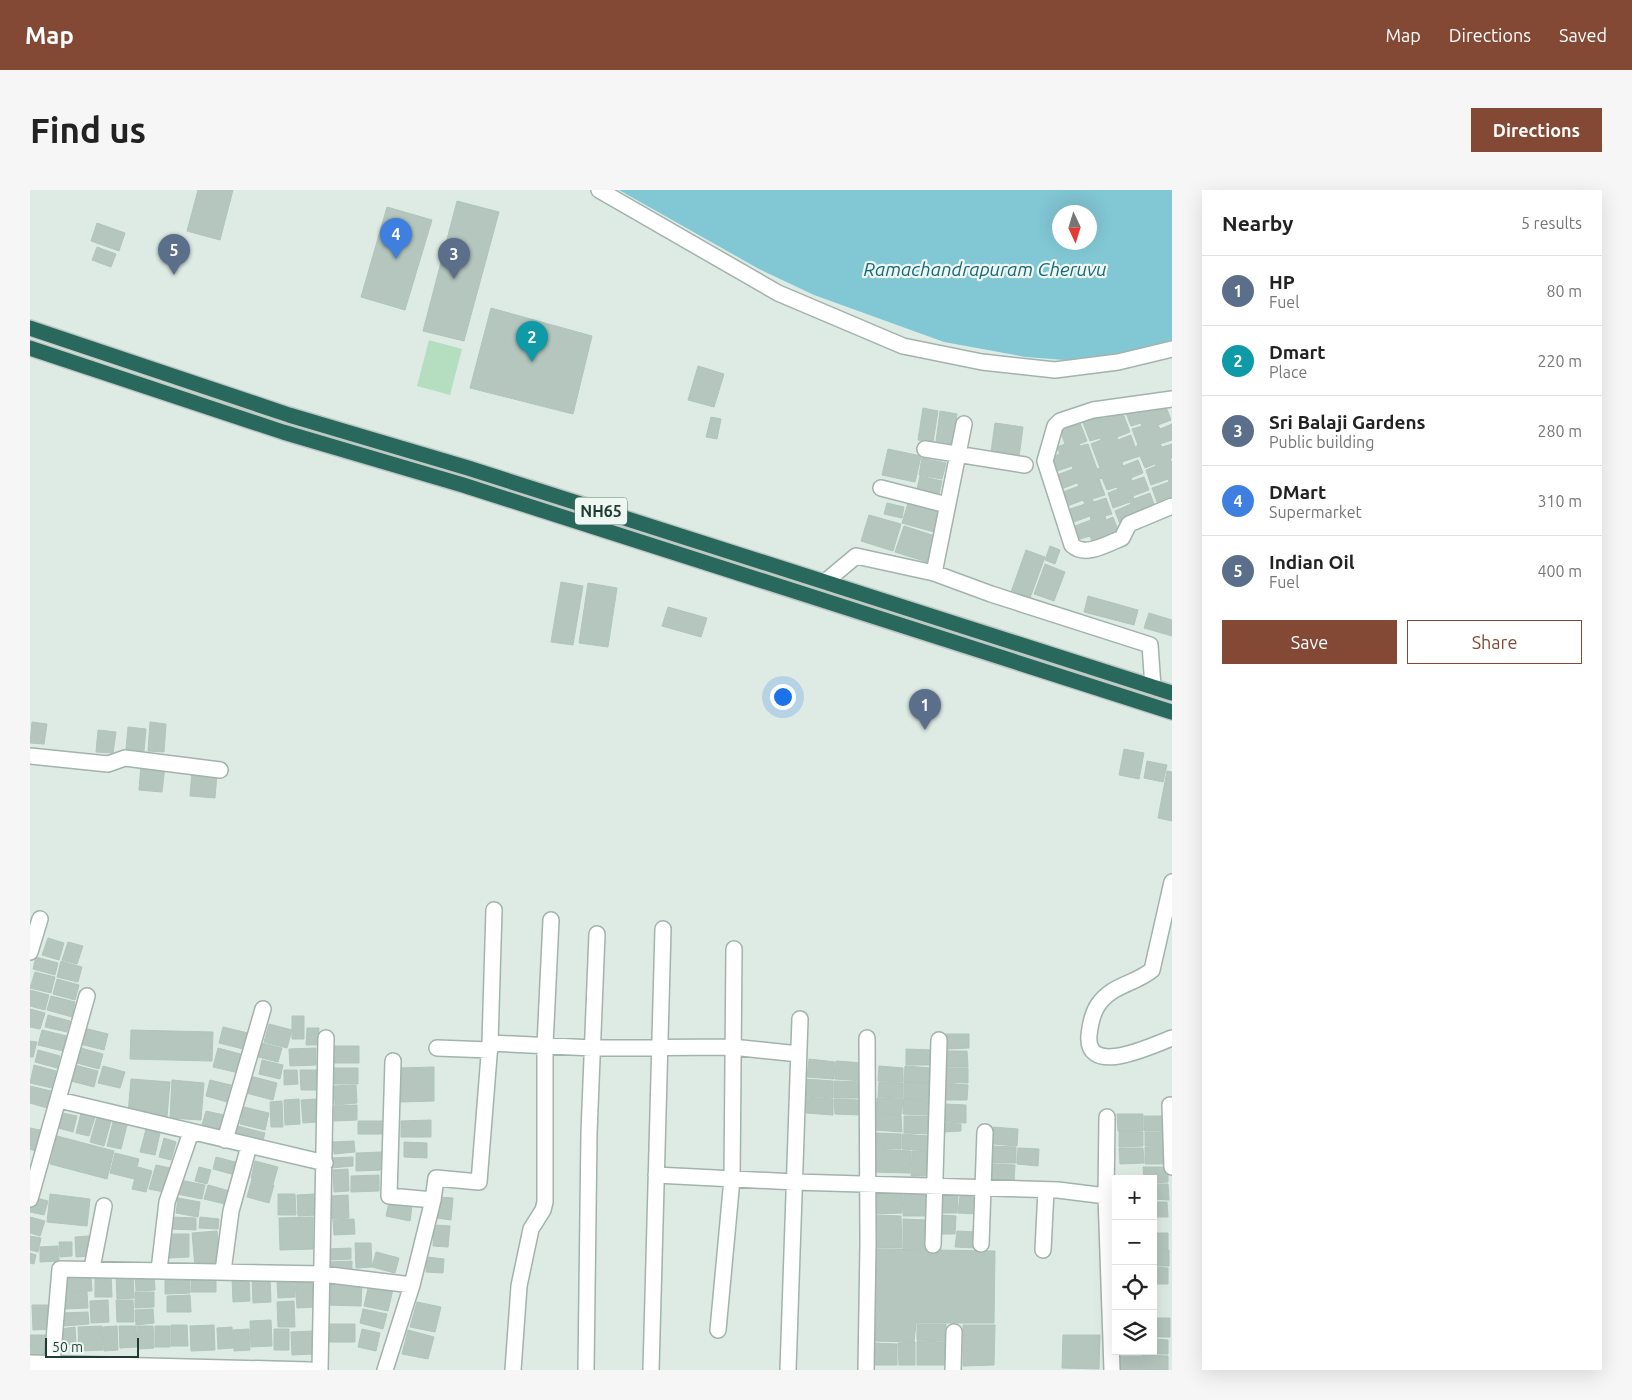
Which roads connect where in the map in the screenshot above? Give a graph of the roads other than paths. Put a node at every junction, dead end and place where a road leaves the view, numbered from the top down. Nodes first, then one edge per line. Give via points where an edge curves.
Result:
1 (599, 190) edge
2 (30, 328) edge
3 (30, 348) edge
4 (1172, 349) edge
5 (1172, 400) edge
6 (964, 424) dead end
7 (925, 448) dead end
8 (957, 454) junction
9 (1025, 464) dead end
10 (881, 488) dead end
11 (947, 504) junction
12 (1172, 506) edge
13 (934, 573) junction
14 (825, 582) junction
15 (1152, 687) junction
16 (1172, 693) edge
17 (1172, 712) edge
18 (30, 756) edge
19 (220, 770) dead end
20 (1172, 882) edge
21 (494, 910) dead end
22 (40, 919) dead end
23 (550, 920) dead end
24 (662, 929) dead end
25 (597, 934) dead end
26 (734, 948) dead end
27 (30, 952) edge
28 (87, 996) dead end
29 (263, 1008) dead end
30 (800, 1019) dead end
31 (326, 1038) dead end
32 (867, 1038) dead end
33 (1172, 1038) edge
34 (939, 1040) dead end
35 (545, 1045) junction
36 (490, 1046) junction
37 (659, 1047) junction
38 (732, 1047) junction
39 (437, 1048) dead end
40 (593, 1048) junction
41 (799, 1054) junction
42 (393, 1061) dead end
43 (59, 1100) junction
44 (1170, 1105) dead end
45 (1107, 1117) dead end
46 (191, 1132) junction
47 (985, 1132) dead end
48 (225, 1140) junction
49 (250, 1146) junction
50 (325, 1163) junction
51 (1172, 1167) edge
52 (34, 1169) edge
53 (656, 1175) junction
54 (732, 1179) junction
55 (795, 1182) junction
56 (868, 1185) junction
57 (934, 1187) junction
58 (982, 1188) junction
59 (1046, 1190) junction
60 (1106, 1196) junction
61 (30, 1199) edge
62 (433, 1200) junction
63 (104, 1206) dead end
64 (933, 1244) dead end
65 (981, 1244) dead end
66 (1044, 1250) dead end
67 (92, 1268) junction
68 (159, 1270) junction
69 (223, 1272) junction
70 (322, 1274) junction
71 (412, 1284) junction
72 (718, 1330) dead end
73 (954, 1332) dead end
74 (42, 1365) edge
75 (109, 1368) edge
76 (175, 1368) edge
77 (238, 1369) edge
78 (310, 1370) edge
79 (320, 1370) edge
80 (386, 1370) edge
81 (514, 1370) edge
82 (586, 1370) edge
83 (651, 1370) edge
84 (788, 1370) edge
85 (866, 1370) edge
86 (953, 1370) edge
87 (1112, 1370) edge

1 - 4 street via 778,293 903,346 982,362 1055,370 1118,362
2 - 14 highway, NH65 via 289,415
3 - 17 highway, NH65 via 283,432 463,485
5 - 12 street via 1093,410 1060,421 1053,430 1045,461 1072,545 1077,549 1092,549 1122,538 1129,524
6 - 8 street
7 - 8 street
8 - 9 street
8 - 11 street
10 - 11 street
11 - 13 street
13 - 14 street via 856,556
13 - 15 street via 1150,645
14 - 15 highway, NH65
15 - 16 highway, NH65
18 - 19 street via 108,764 125,758
20 - 33 street via 1152,970 1115,988 1098,1005 1088,1041 1092,1050 1099,1054 1119,1058
21 - 36 street
22 - 27 street
23 - 35 street
24 - 37 street
25 - 40 street
26 - 38 street
28 - 43 street
29 - 48 street
30 - 41 street
31 - 50 street
32 - 56 street
34 - 57 street
35 - 36 street
35 - 40 street
35 - 81 street via 546,1202 531,1229 519,1286
36 - 39 street
36 - 62 street via 479,1182 436,1178
37 - 38 street
37 - 40 street
37 - 53 street
38 - 41 street
38 - 54 street
40 - 82 street
41 - 55 street
42 - 62 street via 389,1196
43 - 46 street
43 - 52 street
44 - 51 street
45 - 60 street
46 - 48 street
46 - 68 street via 167,1202
47 - 58 street
48 - 49 street
49 - 50 street
49 - 69 street via 231,1211
50 - 70 street
52 - 61 street
53 - 54 street
53 - 83 street
54 - 55 street
54 - 72 street
55 - 56 street
55 - 84 street
56 - 57 street
56 - 85 street
57 - 58 street
57 - 64 street
58 - 59 street
58 - 65 street
59 - 60 street
59 - 66 street
60 - 87 street
62 - 71 street
63 - 67 street
67 - 68 street
67 - 74 street via 60,1269
68 - 69 street
69 - 70 street
70 - 71 street
70 - 79 street
71 - 80 street
73 - 86 street
74 - 75 street
75 - 76 street
76 - 77 street
77 - 78 street

